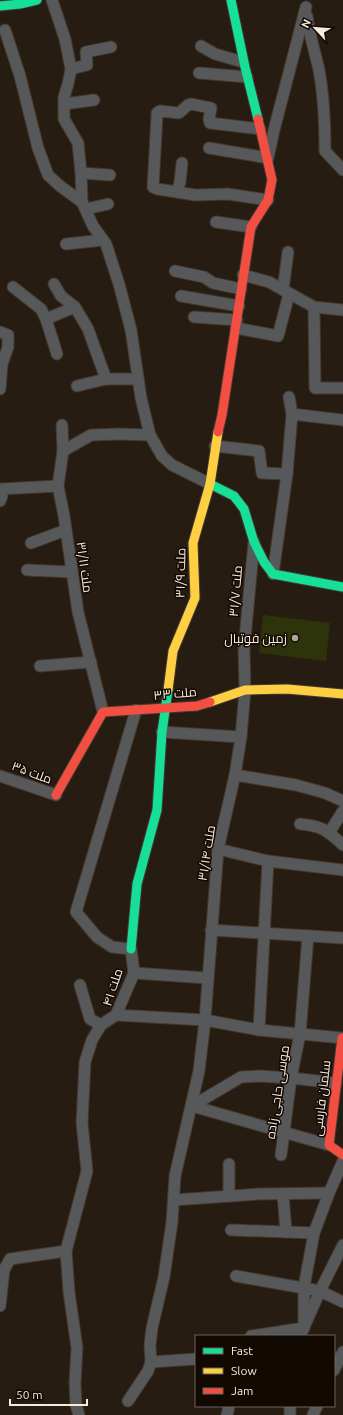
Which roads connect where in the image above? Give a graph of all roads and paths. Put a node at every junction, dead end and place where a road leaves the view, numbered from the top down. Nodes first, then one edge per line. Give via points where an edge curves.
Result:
1 (37, 0) edge
2 (52, 0) edge
3 (230, 0) edge
4 (306, 3) edge
5 (0, 6) edge
6 (5, 30) dead end
7 (201, 46) dead end
8 (111, 47) dead end
9 (243, 62) junction
10 (71, 69) junction
11 (199, 73) dead end
12 (247, 77) junction
13 (94, 100) dead end
14 (64, 104) junction
15 (260, 129) junction
16 (209, 148) dead end
17 (268, 158) junction
18 (182, 162) dead end
19 (343, 170) edge
20 (81, 173) junction
21 (110, 175) dead end
22 (176, 192) junction
23 (268, 200) junction
24 (108, 204) dead end
25 (84, 206) junction
26 (216, 222) dead end
27 (251, 227) junction
28 (103, 240) junction
29 (66, 244) dead end
30 (288, 252) dead end
31 (175, 271) dead end
32 (243, 274) junction
33 (54, 284) dead end
34 (13, 287) dead end
35 (241, 290) junction
36 (286, 292) junction
37 (181, 296) dead end
38 (239, 306) junction
39 (75, 307) junction
40 (314, 307) junction
41 (343, 310) edge
42 (194, 317) dead end
43 (46, 318) junction
44 (236, 324) junction
45 (0, 332) edge
46 (57, 354) dead end
47 (1, 364) edge
48 (106, 379) junction
49 (138, 379) junction
50 (77, 386) dead end
51 (343, 388) edge
52 (0, 389) edge
53 (289, 397) dead end
54 (292, 414) junction
55 (343, 420) edge
56 (62, 424) dead end
57 (150, 434) junction
58 (215, 446) junction
59 (63, 451) junction
60 (287, 474) junction
61 (210, 484) junction
62 (58, 486) junction
63 (0, 490) edge
64 (0, 501) edge
65 (66, 530) junction
66 (31, 542) dead end
67 (254, 542) junction
68 (27, 570) dead end
69 (72, 572) junction
70 (273, 574) junction
71 (343, 587) edge
72 (91, 662) junction
73 (40, 666) dead end
74 (245, 690) junction
75 (343, 694) edge
76 (166, 708) junction
77 (136, 710) junction
78 (103, 712) junction
79 (162, 732) junction
80 (241, 736) junction
81 (235, 775) junction
82 (0, 776) edge
83 (56, 795) joint
84 (343, 800) edge
85 (343, 811) edge
86 (300, 824) dead end
87 (329, 833) junction
88 (343, 845) edge
89 (218, 850) junction
90 (268, 861) junction
91 (343, 870) edge
92 (211, 930) junction
93 (265, 933) junction
94 (308, 936) junction
95 (343, 938) edge
96 (131, 949) junction
97 (134, 973) junction
98 (207, 978) junction
99 (80, 985) dead end
100 (116, 1015) junction
101 (205, 1020) junction
102 (101, 1025) junction
103 (259, 1030) junction
104 (300, 1034) junction
105 (343, 1035) edge
106 (291, 1078) junction
107 (336, 1084) junction
108 (192, 1106) junction
109 (284, 1133) junction
110 (329, 1145) junction
111 (281, 1155) dead end
112 (343, 1155) edge
113 (343, 1161) edge
114 (229, 1164) dead end
115 (328, 1193) junction
116 (283, 1194) junction
117 (229, 1196) junction
118 (174, 1200) junction
119 (231, 1230) dead end
120 (286, 1232) junction
121 (314, 1233) junction
122 (343, 1246) edge
123 (66, 1251) junction
124 (5, 1259) edge
125 (236, 1276) dead end
126 (304, 1287) junction
127 (320, 1291) junction
128 (343, 1302) edge
129 (0, 1306) edge
130 (302, 1332) edge
131 (264, 1335) edge
132 (343, 1352) edge
133 (195, 1359) edge
134 (151, 1362) junction
135 (335, 1368) edge
136 (128, 1401) dead end
137 (79, 1415) edge

1 - 5 street
2 - 10 street via 65,39
3 - 9 street
4 - 17 street
4 - 19 street via 308,28 319,71 325,116 325,151
6 - 25 street via 48,175
7 - 9 street via 215,54
8 - 10 street via 86,52 88,65
9 - 12 street
10 - 14 street
11 - 12 street
12 - 15 street
13 - 14 street
14 - 20 street via 64,119 78,143
15 - 17 street
15 - 22 street via 210,122 211,108 206,106 191,104 178,113 158,112 153,187
16 - 17 street
17 - 23 street via 272,180
18 - 22 street
20 - 21 street
20 - 25 street
22 - 23 street via 195,195 228,194
23 - 27 street
24 - 25 street
25 - 28 street
26 - 27 street
27 - 32 street, ملت ۳۱/۹
28 - 29 street
28 - 49 street via 119,284 131,330
30 - 36 street
31 - 35 street via 204,277 213,283
32 - 35 street, ملت ۳۱/۹
32 - 36 street via 270,282
33 - 39 street via 61,296
34 - 43 street via 41,309
35 - 38 street, ملت ۳۱/۹
36 - 40 street
36 - 44 street via 278,336
37 - 38 street
38 - 44 street, ملت ۳۱/۹
39 - 43 street
39 - 48 street via 88,329
40 - 41 street
40 - 51 street via 315,388
42 - 44 street
43 - 46 street
44 - 58 street, ملت ۳۱/۹
45 - 47 street via 8,335 8,346
47 - 52 street
48 - 49 street
48 - 50 street
49 - 57 street
53 - 54 street
54 - 55 street
54 - 60 street
56 - 59 street, ملت ۳۱/۱۱
57 - 59 street via 90,435
57 - 61 street via 162,456 172,465
58 - 60 street via 258,451 262,473
58 - 61 street, ملت ۳۱/۹
59 - 62 street, ملت ۳۱/۱۱
60 - 70 street
61 - 67 street via 234,496 244,509
61 - 76 street, ملت ۳۱/۹ via 193,543 195,598 173,651
62 - 63 street
62 - 65 street, ملت ۳۱/۱۱
63 - 64 street
65 - 66 street
65 - 69 street, ملت ۳۱/۱۱
67 - 70 street
67 - 74 street, ملت ۳۱/۷ via 244,649
68 - 69 street
69 - 72 street, ملت ۳۱/۱۱ via 78,612
70 - 71 street
72 - 73 street
72 - 78 street, ملت ۳۱/۱۱
74 - 75 street, ملت ۳۳ via 287,689
74 - 76 street, ملت ۳۳ via 197,706
74 - 80 street, ملت ۳۱/۱۴
76 - 77 street, ملت ۳۳
76 - 79 street, ملت ۳۱/۹
77 - 78 street, ملت ۳۳
77 - 96 street, ملت ۴۱ via 76,912 97,937 112,948
78 - 83 street
79 - 80 street
79 - 96 street, ملت ۳۱/۹ via 157,810 137,884
80 - 81 street, ملت ۳۱/۱۴
81 - 84 street via 296,785
81 - 89 street, ملت ۳۱/۱۴
82 - 83 street, ملت ۳۵
85 - 87 street
86 - 87 street via 316,825
87 - 88 street
89 - 90 street
89 - 92 street, ملت ۳۱/۱۴
90 - 91 street
90 - 93 street
92 - 93 street
92 - 98 street, ملت ۳۱/۱۴
93 - 94 street
93 - 103 street
94 - 95 street
94 - 104 street, موسی حاجی زاده
96 - 97 street, ملت ۴۱
97 - 98 street
97 - 100 street, ملت ۴۱
98 - 101 street, ملت ۳۱/۱۴
99 - 102 street via 90,1019
100 - 101 street, ملت ۴۱
100 - 102 street
101 - 103 street, ملت ۴۱
101 - 108 street, ملت ۳۱/۱۴ via 200,1071
102 - 123 street via 92,1040 85,1062 82,1123 87,1171
103 - 104 street, ملت ۴۱
104 - 105 street, ملت ۴۱
104 - 106 street, موسی حاجی زاده
105 - 107 street, سلمان فارسی
106 - 107 street
106 - 108 street via 241,1077
106 - 109 street, موسی حاجی زاده
107 - 110 street, سلمان فارسی
108 - 109 street
108 - 118 street, ملت ۳۱/۱۴ via 175,1176
109 - 110 street
109 - 111 street, موسی حاجی زاده
110 - 112 street, سلمان فارسی
113 - 115 street
114 - 117 street
115 - 116 street
115 - 121 street
116 - 117 street
116 - 120 street
117 - 118 street
118 - 134 street, ملت ۳۱/۱۴ via 164,1277 152,1328
119 - 120 street
120 - 121 street
121 - 126 street
122 - 127 street
123 - 124 street
123 - 137 street via 69,1292 78,1348 75,1383
124 - 129 street
125 - 126 street
126 - 127 street
126 - 130 street
127 - 128 street
127 - 130 street
130 - 131 street
132 - 135 street
133 - 134 street
134 - 136 street

